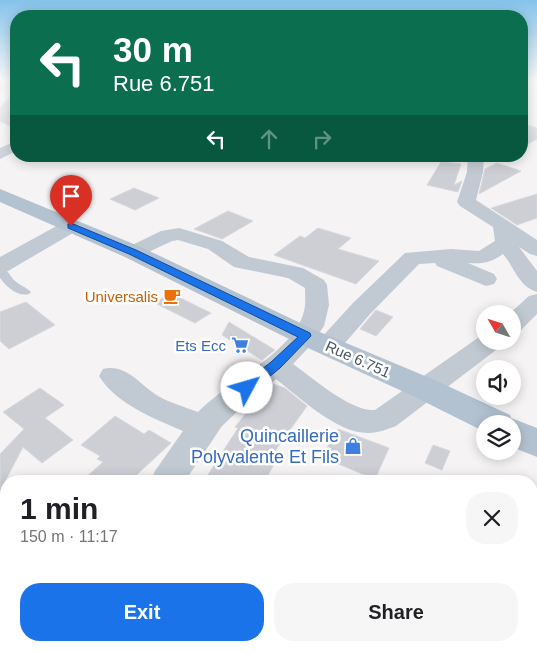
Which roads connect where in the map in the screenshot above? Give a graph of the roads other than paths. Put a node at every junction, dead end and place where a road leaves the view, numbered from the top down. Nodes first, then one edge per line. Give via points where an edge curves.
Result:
1 (476, 162) edge
2 (0, 195) edge
3 (71, 226) junction
4 (521, 238) edge
5 (133, 252) junction
6 (433, 256) junction
7 (0, 267) edge
8 (486, 279) dead end
9 (537, 285) edge
10 (25, 292) dead end
11 (537, 302) edge
12 (521, 316) edge
13 (317, 340) junction
14 (479, 350) edge
15 (276, 365) junction
16 (113, 376) dead end
17 (426, 389) junction
18 (479, 415) edge
19 (204, 427) junction
20 (521, 435) edge
21 (537, 443) edge
22 (171, 475) edge

1 - 4 street via 466,202
2 - 3 main road, Rue 6.751
3 - 5 main road, Rue 6.751
3 - 7 street
4 - 6 street via 483,258
4 - 9 street via 516,256
5 - 13 main road, Rue 6.751
5 - 13 street via 168,235 180,234 216,245 251,266 300,274 316,285
6 - 8 street
6 - 13 street via 413,258 362,308
7 - 10 lane via 8,281
11 - 12 street
13 - 15 street
13 - 17 main road, Rue 6.751
14 - 17 street
15 - 17 street via 358,420 375,422 385,418
15 - 19 street via 218,410
16 - 19 street via 148,404
17 - 18 main road, Rue 6.751
19 - 22 street
20 - 21 main road

